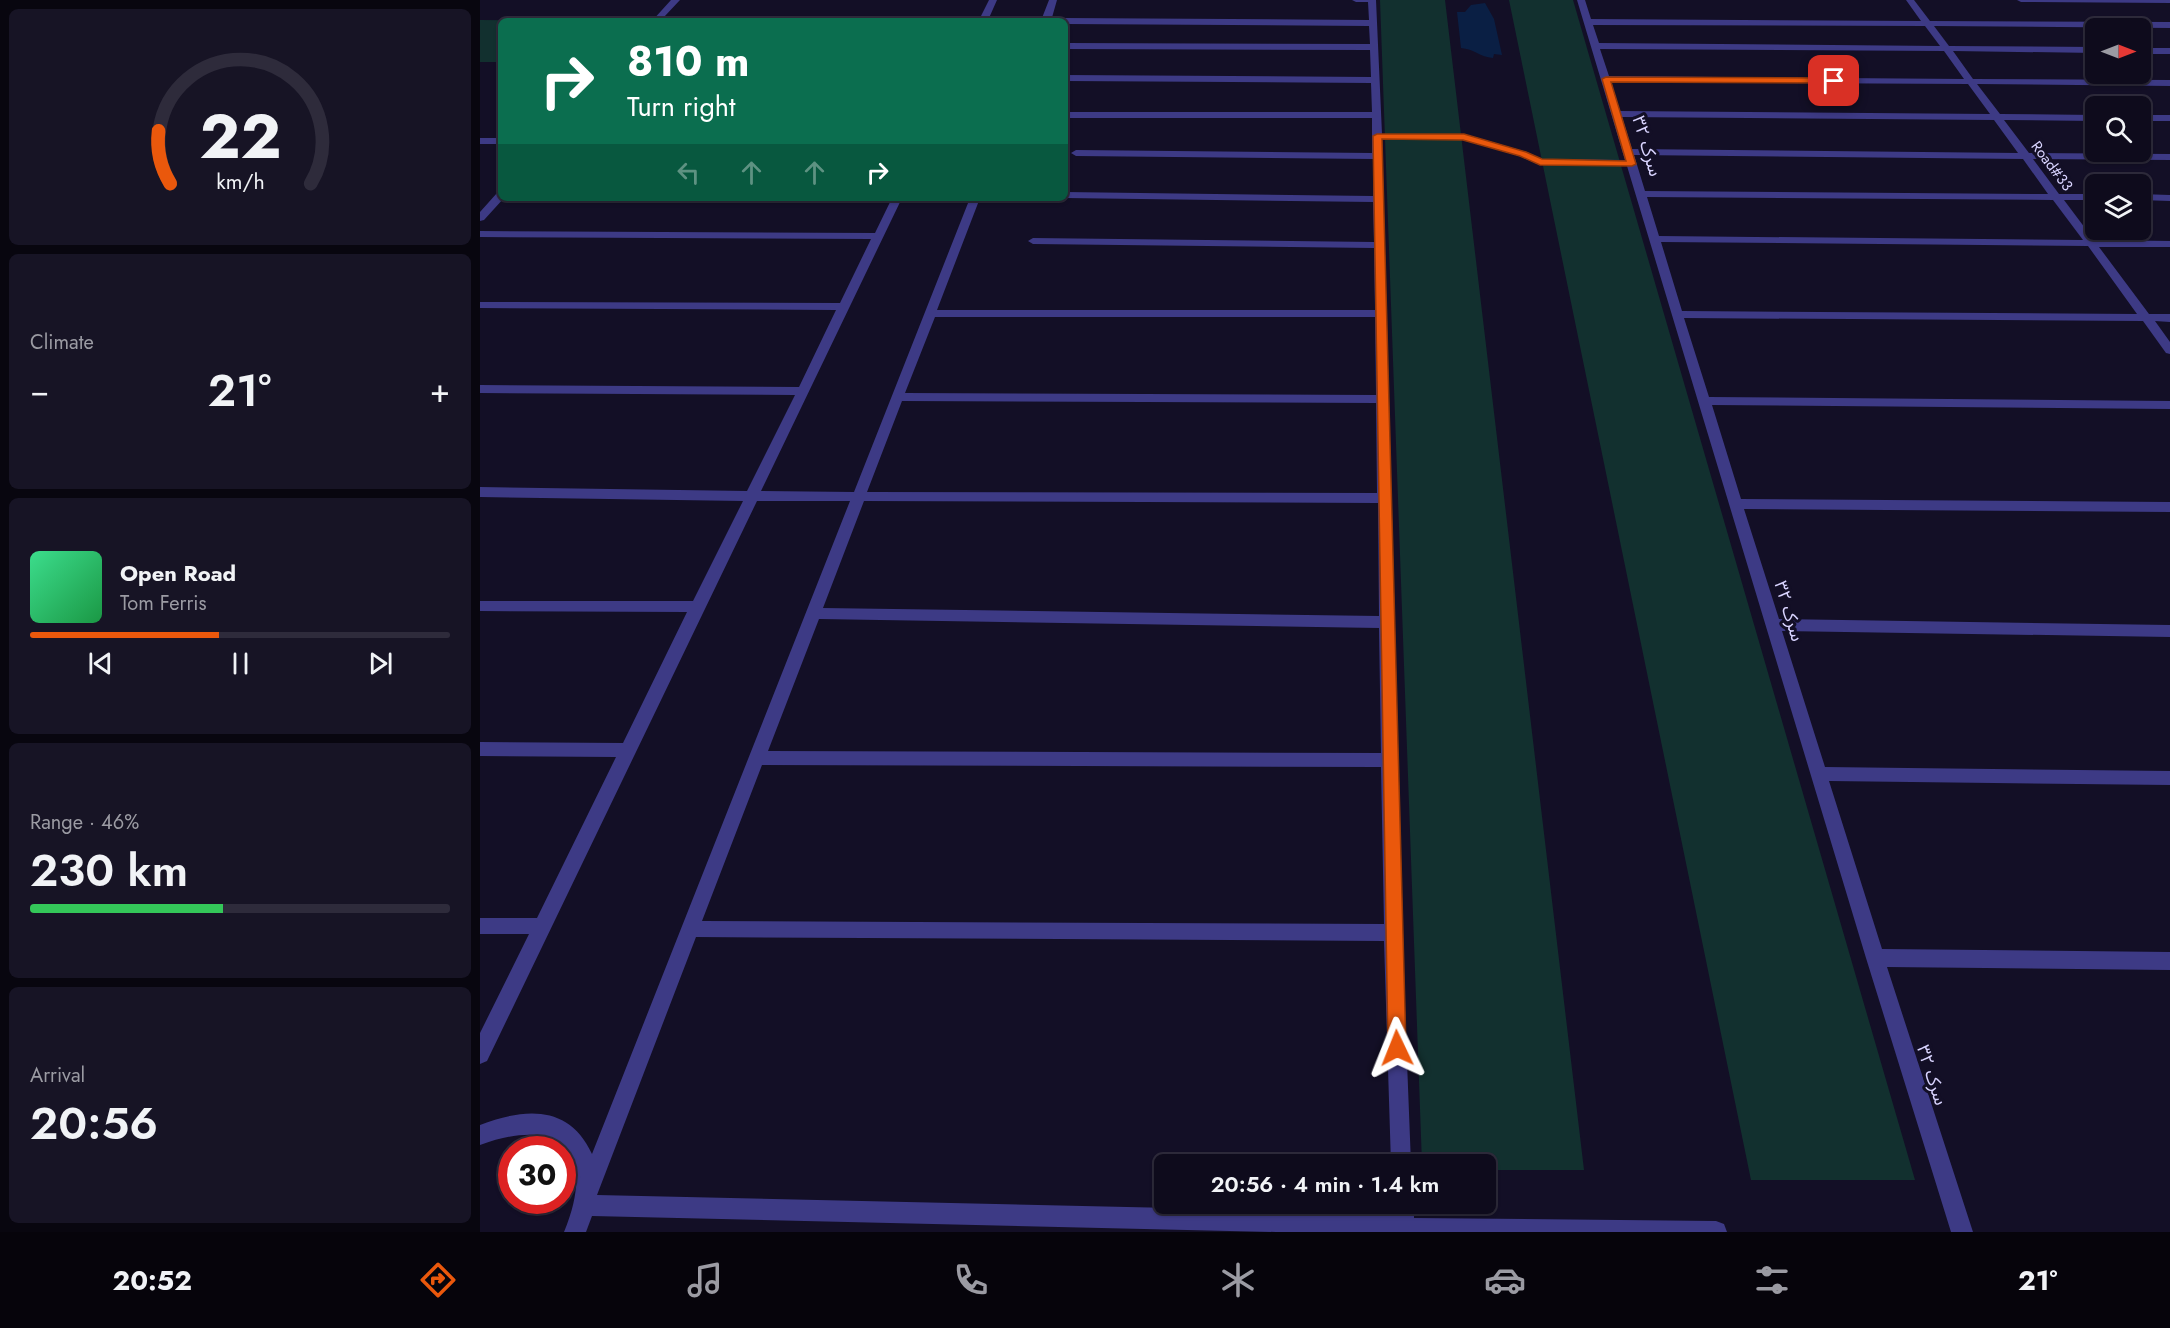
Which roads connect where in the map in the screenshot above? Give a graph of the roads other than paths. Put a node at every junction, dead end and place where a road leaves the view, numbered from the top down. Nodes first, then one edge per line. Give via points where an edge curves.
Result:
1 (676, 0) edge
2 (993, 0) edge
3 (1053, 0) edge
4 (1356, 0) edge
5 (1372, 0) edge
6 (1581, 0) edge
7 (1910, 0) edge
8 (2021, 0) edge
9 (2170, 1) edge
10 (658, 18) edge
11 (984, 18) edge
12 (1047, 18) edge
13 (1068, 21) edge
14 (1588, 22) junction
15 (1372, 23) junction
16 (1928, 24) junction
17 (2170, 25) edge
18 (1068, 46) edge
19 (1374, 46) junction
20 (1596, 46) junction
21 (1947, 50) junction
22 (2085, 50) edge
23 (2151, 51) edge
24 (2170, 51) edge
25 (1068, 78) edge
26 (1606, 79) junction
27 (1376, 80) junction
28 (1971, 82) junction
29 (2170, 83) edge
30 (1616, 114) junction
31 (1068, 115) edge
32 (1377, 115) junction
33 (1997, 117) junction
34 (2085, 118) edge
35 (2151, 118) edge
36 (2170, 118) edge
37 (1377, 136) junction
38 (480, 141) edge
39 (498, 141) edge
40 (1076, 153) dead end
41 (2026, 155) junction
42 (1378, 156) junction
43 (2170, 157) edge
44 (1630, 158) junction
45 (1641, 194) junction
46 (1068, 195) edge
47 (2056, 196) junction
48 (2085, 197) edge
49 (2151, 197) edge
50 (498, 198) edge
51 (1378, 198) junction
52 (2170, 198) edge
53 (896, 201) edge
54 (974, 201) edge
55 (480, 218) edge
56 (480, 234) edge
57 (878, 236) junction
58 (1655, 239) junction
59 (1033, 241) dead end
60 (2091, 243) junction
61 (2170, 244) edge
62 (1379, 245) junction
63 (480, 305) edge
64 (844, 307) junction
65 (930, 313) junction
66 (1381, 314) junction
67 (1678, 315) junction
68 (2146, 318) junction
69 (2170, 318) edge
70 (2170, 350) edge
71 (480, 389) edge
72 (802, 391) junction
73 (897, 397) junction
74 (1382, 399) junction
75 (1704, 401) junction
76 (2170, 405) edge
77 (480, 492) edge
78 (751, 496) junction
79 (859, 496) junction
80 (1384, 498) junction
81 (1736, 504) junction
82 (2170, 507) edge
83 (480, 606) edge
84 (698, 607) junction
85 (813, 614) junction
86 (1387, 622) junction
87 (1773, 625) junction
88 (2170, 630) edge
89 (480, 749) edge
90 (628, 750) junction
91 (757, 758) junction
92 (1389, 760) junction
93 (1818, 774) junction
94 (2170, 778) edge
95 (480, 926) edge
96 (542, 926) junction
97 (690, 929) junction
98 (1393, 933) junction
99 (1875, 958) junction
100 (2170, 961) edge
101 (480, 1054) edge
102 (480, 1135) edge
103 (1401, 1154) edge
104 (587, 1197) junction
105 (1404, 1224) edge
106 (575, 1232) edge
107 (1716, 1232) edge
108 (1962, 1232) edge

1 - 10 street
2 - 11 street
3 - 12 street
4 - 5 street
5 - 15 street
6 - 14 street, سرک ۳۲
7 - 16 street, Road#33
8 - 9 street
13 - 15 street
14 - 16 street
14 - 20 street, سرک ۳۲
15 - 19 street
16 - 17 street
16 - 21 street, Road#33
18 - 19 street
19 - 27 street
20 - 21 street
20 - 26 street, سرک ۳۲
21 - 22 street
21 - 28 street, Road#33
23 - 24 street
25 - 27 street
26 - 28 street
26 - 30 street, سرک ۳۲
27 - 32 street
28 - 29 street
28 - 33 street, Road#33
30 - 33 street
30 - 44 street, سرک ۳۲
31 - 32 street
32 - 37 street
33 - 34 street
33 - 41 street, Road#33
35 - 36 street
37 - 42 street
37 - 44 street via 1464,137 1540,162
38 - 39 street
40 - 42 street
41 - 43 street
41 - 44 street
41 - 47 street, Road#33
42 - 51 street
44 - 45 street, سرک ۳۲
45 - 47 street
45 - 58 street, سرک ۳۲
46 - 51 street
47 - 48 street
47 - 60 street, Road#33
49 - 52 street
50 - 55 street
51 - 62 street
53 - 57 street
54 - 65 street
56 - 57 street
57 - 64 street
58 - 60 street
58 - 67 street, سرک ۳۲
59 - 62 street
60 - 61 street
60 - 68 street, Road#33
62 - 66 street
63 - 64 street
64 - 72 street
65 - 66 street
65 - 73 street
66 - 74 street
67 - 68 street
67 - 75 street, سرک ۳۲
68 - 69 street
68 - 70 street, Road#33
71 - 72 street
72 - 78 street
73 - 74 street
73 - 79 street
74 - 80 street
75 - 76 street
75 - 81 street, سرک ۳۲
77 - 78 street
78 - 79 street
78 - 84 street
79 - 80 street
79 - 85 street
80 - 86 street
81 - 82 street
81 - 87 street, سرک ۳۲
83 - 84 street
84 - 90 street
85 - 86 street
85 - 91 street
86 - 92 street
87 - 88 street
87 - 93 street, سرک ۳۲
89 - 90 street
90 - 96 street
91 - 92 street
91 - 97 street
92 - 98 street
93 - 94 street
93 - 99 street, سرک ۳۲
95 - 96 street
96 - 101 street
97 - 98 street
97 - 104 street
98 - 103 street
99 - 100 street
99 - 108 street, سرک ۳۲
102 - 104 street via 502,1126 531,1123 556,1128 574,1141 586,1162
104 - 105 street
104 - 106 street
105 - 107 street

